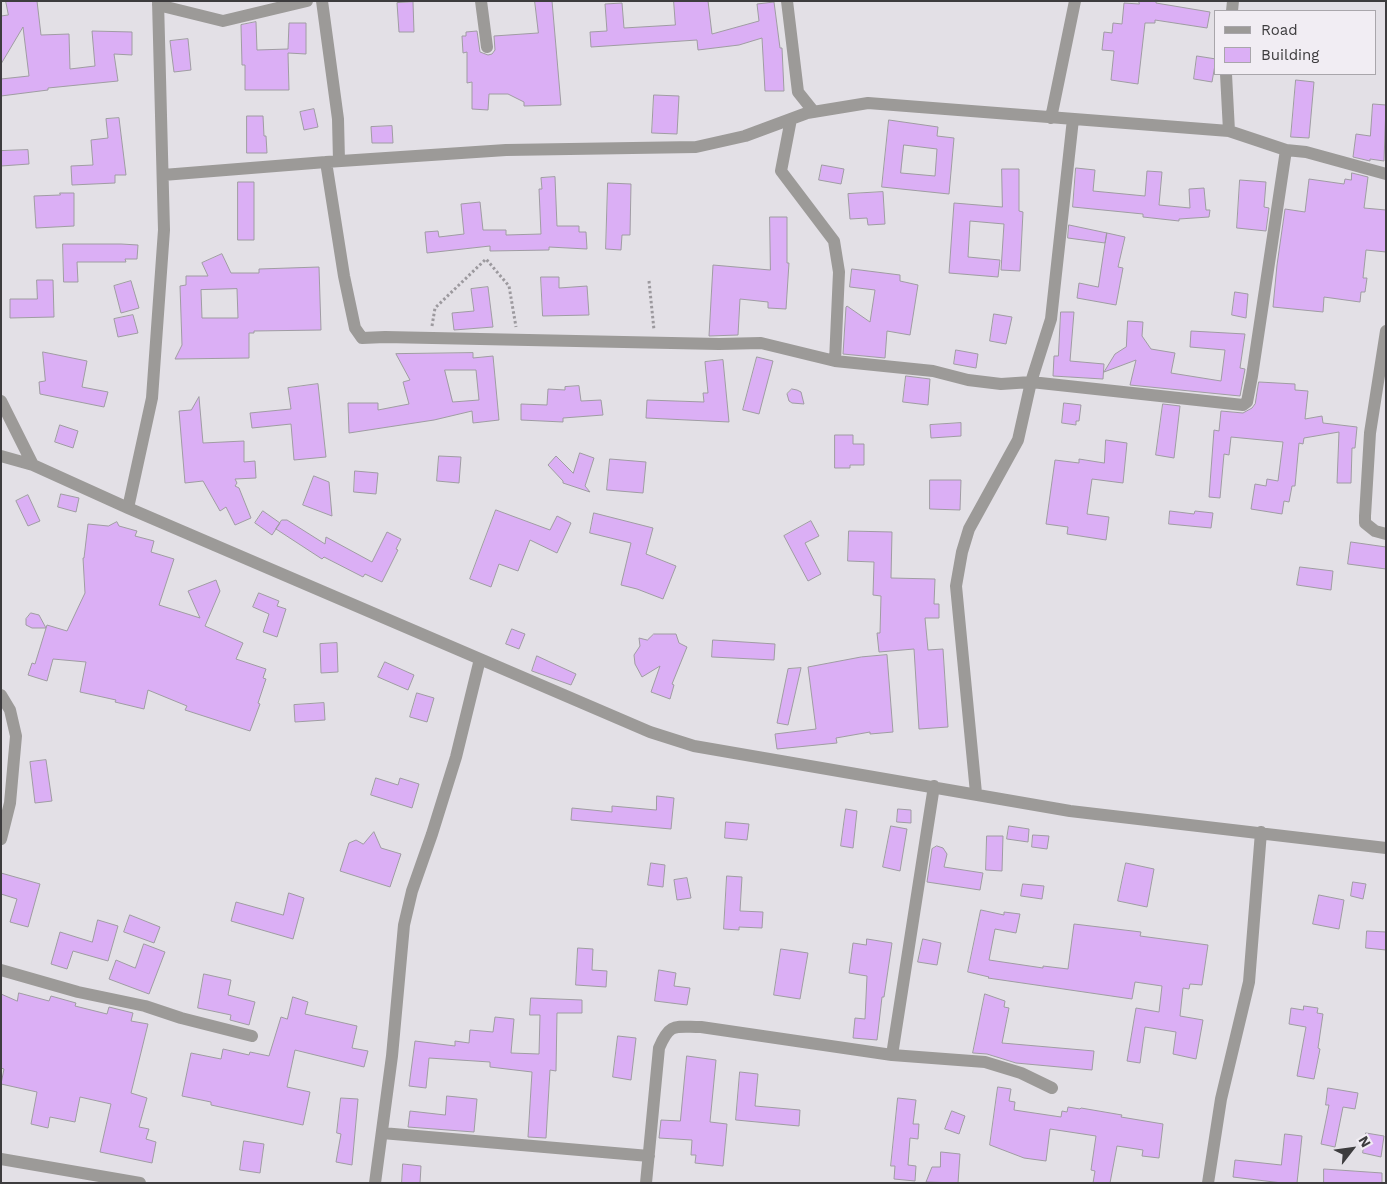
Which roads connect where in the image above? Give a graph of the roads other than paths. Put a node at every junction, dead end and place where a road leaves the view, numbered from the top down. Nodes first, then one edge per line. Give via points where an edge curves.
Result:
1 (307, 1) edge
2 (322, 1) edge
3 (481, 1) edge
4 (787, 1) edge
5 (1075, 1) edge
6 (158, 3) edge
7 (487, 47) dead end
8 (1226, 75) edge
9 (814, 112) junction
10 (1051, 118) junction
11 (791, 119) junction
12 (1073, 119) junction
13 (1229, 131) junction
14 (1286, 150) junction
15 (339, 161) junction
16 (326, 162) junction
17 (1386, 174) edge
18 (163, 175) junction
19 (1386, 331) edge
20 (835, 361) junction
21 (1031, 382) junction
22 (1, 401) edge
23 (1, 456) edge
24 (33, 464) junction
25 (128, 508) junction
26 (1386, 534) edge
27 (480, 659) junction
28 (1, 695) edge
29 (934, 786) junction
30 (976, 793) junction
31 (2, 832) edge
32 (1261, 832) junction
33 (1386, 848) edge
34 (1, 970) edge
35 (252, 1036) dead end
36 (892, 1055) junction
37 (1052, 1088) dead end
38 (382, 1133) junction
39 (648, 1156) junction
40 (1, 1159) edge
41 (140, 1183) edge
42 (375, 1183) edge
43 (646, 1183) edge
44 (1208, 1183) edge

1 - 6 street via 223,21
2 - 15 street via 338,119
3 - 7 street
4 - 9 street via 798,92
5 - 10 street
6 - 18 street
8 - 13 street
9 - 10 street via 868,103
9 - 11 street
10 - 12 street
11 - 15 street via 745,136 696,147 506,150
11 - 20 street via 781,170 834,241 839,272
12 - 13 street
12 - 21 street via 1051,320
13 - 14 street
14 - 17 street via 1306,152
14 - 21 street via 1247,402 1243,405
15 - 16 street
16 - 18 street
16 - 20 street via 344,276 355,328 362,338 761,343
18 - 25 street via 164,230 152,398
19 - 26 street via 1370,434 1365,516 1365,523
20 - 21 street via 933,371 1001,384
21 - 30 street via 1018,440 969,529 956,586
22 - 24 street
23 - 24 street
24 - 25 street
25 - 27 street
27 - 29 street via 650,732 694,746
27 - 38 street via 456,757 404,925
28 - 31 street via 10,710 16,736 10,803
29 - 30 street
29 - 36 street
30 - 32 street via 1070,810
32 - 33 street
32 - 44 street via 1249,982 1221,1099
34 - 35 street
36 - 37 street via 985,1062 1022,1073
36 - 39 street via 700,1027 675,1027 666,1033 659,1048
38 - 39 street
38 - 42 street
39 - 43 street
40 - 41 street

